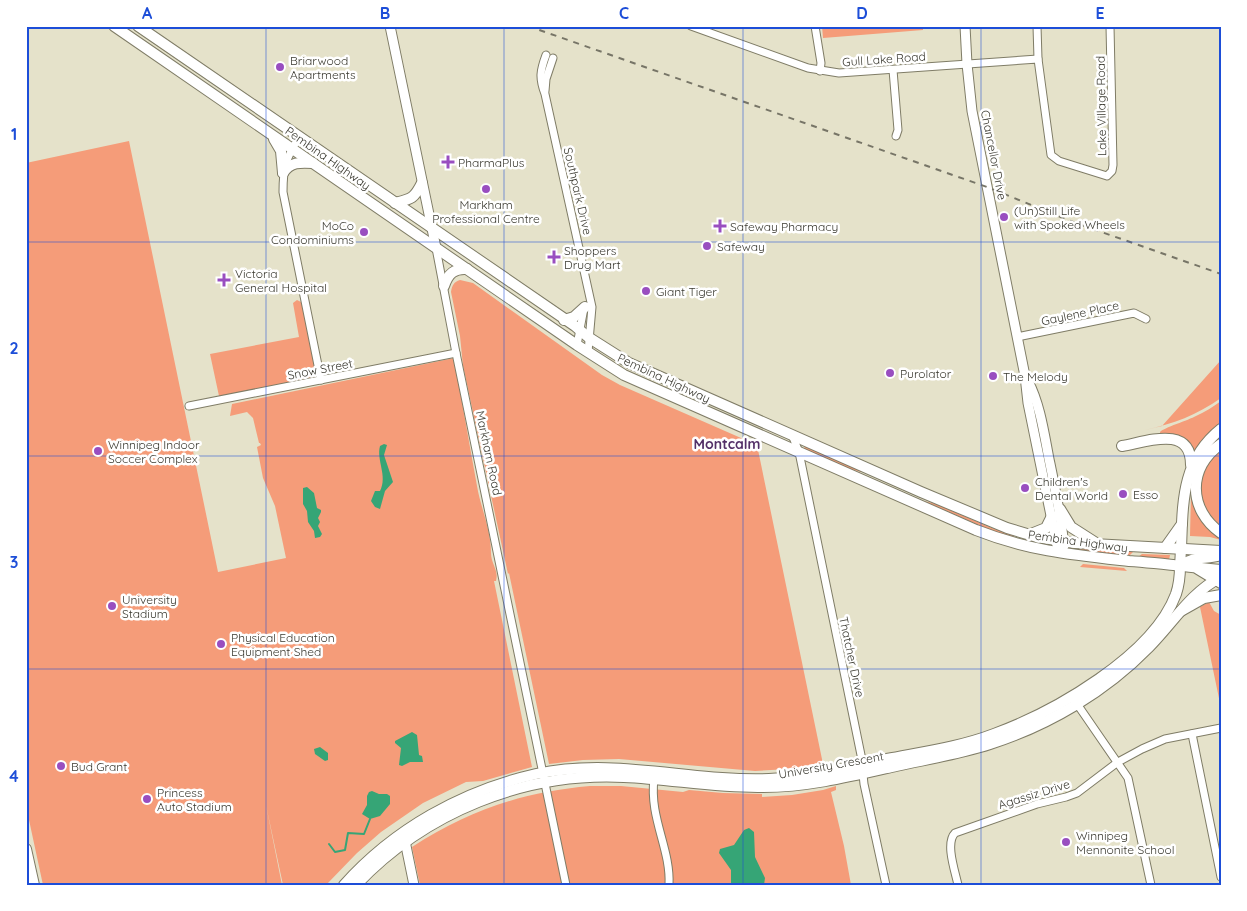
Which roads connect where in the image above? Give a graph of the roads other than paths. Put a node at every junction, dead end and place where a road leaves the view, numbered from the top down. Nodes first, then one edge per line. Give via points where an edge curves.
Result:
1 (114, 26) edge
2 (138, 26) edge
3 (390, 26) edge
4 (690, 26) edge
5 (815, 26) edge
6 (965, 26) edge
7 (1037, 26) edge
8 (1110, 26) edge
9 (703, 28) edge
10 (549, 57) dead end
11 (1038, 60) junction
12 (966, 64) junction
13 (893, 70) junction
14 (820, 71) junction
15 (221, 83) junction
16 (212, 94) junction
17 (271, 134) junction
18 (896, 136) dead end
19 (300, 138) junction
20 (292, 149) junction
21 (313, 163) junction
22 (283, 173) junction
23 (422, 184) junction
24 (395, 203) junction
25 (431, 228) junction
26 (436, 248) junction
27 (467, 269) junction
28 (444, 286) junction
29 (588, 293) junction
30 (585, 307) junction
31 (1146, 319) dead end
32 (564, 320) junction
33 (584, 334) junction
34 (1017, 337) junction
35 (577, 345) junction
36 (588, 352) junction
37 (456, 353) junction
38 (1025, 376) junction
39 (322, 380) junction
40 (189, 406) dead end
41 (1221, 428) edge
42 (792, 435) junction
43 (1221, 444) edge
44 (1122, 446) dead end
45 (798, 452) junction
46 (1191, 468) junction
47 (1060, 509) junction
48 (1052, 516) junction
49 (1183, 520) junction
50 (1221, 533) edge
51 (1030, 535) junction
52 (1060, 541) junction
53 (1100, 544) junction
54 (1166, 548) junction
55 (1181, 549) junction
56 (1221, 553) edge
57 (1062, 554) junction
58 (1180, 566) junction
59 (1196, 567) junction
60 (1221, 570) edge
61 (1219, 580) edge
62 (1221, 595) edge
63 (1181, 611) junction
64 (1074, 701) junction
65 (1221, 728) edge
66 (1192, 734) junction
67 (1118, 762) junction
68 (862, 769) junction
69 (544, 777) junction
70 (654, 779) junction
71 (405, 841) junction
72 (26, 849) edge
73 (1221, 877) edge
74 (34, 885) edge
75 (344, 885) edge
76 (356, 885) edge
77 (414, 885) edge
78 (566, 885) edge
79 (669, 885) edge
80 (886, 885) edge
81 (958, 885) edge
82 (1151, 885) edge

1 - 16 main road, Pembina Highway
2 - 15 main road, Pembina Highway
3 - 23 street, Markham Road
4 - 9 street, Gull Lake Road
5 - 14 street
6 - 12 street, Chancellor Drive
7 - 11 street, Lake Village Road
8 - 11 street, Lake Village Road via 1113,166 1107,176 1059,161 1051,155
9 - 14 street, Gull Lake Road
10 - 29 street, Southpark Drive via 540,72 542,85
11 - 12 street
12 - 13 street, Gull Lake Road
12 - 34 street, Chancellor Drive via 982,166
13 - 14 street, Gull Lake Road via 839,74
13 - 18 street
15 - 16 main road
15 - 19 main road, Pembina Highway
16 - 17 main road, Pembina Highway
17 - 20 main road, Pembina Highway
17 - 22 main road via 281,151
19 - 20 street
19 - 24 main road, Pembina Highway
20 - 21 main road, Pembina Highway
20 - 22 street via 285,160
21 - 22 main road via 294,164
21 - 26 main road, Pembina Highway
22 - 39 street via 283,192
23 - 24 main road via 412,198
23 - 25 street, Markham Road
24 - 25 main road, Pembina Highway
25 - 26 street, Markham Road
25 - 32 main road, Pembina Highway
26 - 27 main road, Pembina Highway
26 - 28 street, Markham Road
27 - 28 main road via 450,273
27 - 35 main road, Pembina Highway
28 - 37 street, Markham Road
29 - 30 street, Southpark Drive
29 - 33 street, Southpark Drive via 592,307
30 - 32 main road via 574,317
30 - 33 street, Southpark Drive
31 - 34 street, Gaylene Place via 1134,313
32 - 33 main road, Pembina Highway
33 - 35 street, Southpark Drive
33 - 36 street, Southpark Drive
33 - 42 main road, Pembina Highway via 629,363
34 - 38 street, Chancellor Drive
35 - 36 main road, Pembina Highway
36 - 45 main road, Pembina Highway via 624,375
37 - 39 street, Snow Street
37 - 69 street, Markham Road
38 - 47 street, Chancellor Drive via 1044,434
38 - 48 street, Chancellor Drive
39 - 40 street, Snow Street
41 - 46 main road, University Crescent via 1203,446
42 - 45 street, Thatcher Drive
42 - 51 main road, Pembina Highway via 993,523
43 - 50 main road via 1202,463 1195,490 1203,514
44 - 46 main road via 1164,438 1178,440 1189,452
45 - 57 main road, Pembina Highway via 992,536 1028,548
45 - 68 street, Thatcher Drive
46 - 49 main road, University Crescent via 1185,488
47 - 52 street, Chancellor Drive
47 - 53 main road via 1071,527
48 - 51 main road via 1046,528
48 - 52 street, Chancellor Drive
49 - 54 main road
49 - 55 main road, University Crescent
51 - 52 main road, Pembina Highway
52 - 53 main road, Pembina Highway
52 - 57 street, Chancellor Drive
53 - 54 main road, Pembina Highway
54 - 55 main road, Pembina Highway
55 - 56 main road, Pembina Highway
55 - 58 main road, University Crescent
56 - 58 main road via 1212,558 1195,558
57 - 58 main road, Pembina Highway
58 - 59 main road, Pembina Highway
58 - 64 main road, University Crescent via 1176,595 1157,626
59 - 60 main road, Pembina Highway
59 - 61 main road
61 - 63 main road, University Crescent via 1200,590
62 - 63 main road via 1204,598
63 - 64 main road, University Crescent via 1138,658 1114,678
64 - 67 street
64 - 68 main road, University Crescent via 1030,729 988,745 952,755
65 - 66 street, Agassiz Drive
66 - 67 street, Agassiz Drive via 1165,739
66 - 73 street
67 - 81 street, Agassiz Drive via 1066,798 1037,804 954,833 950,846
67 - 82 street via 1131,787
68 - 69 main road, University Crescent via 762,779 617,768 578,769
68 - 70 main road, University Crescent via 804,784 763,788
68 - 80 street, Thatcher Drive
69 - 70 main road, University Crescent
69 - 71 main road, University Crescent via 471,804 437,820
69 - 75 main road, University Crescent via 495,785 437,811 388,843
69 - 78 street, Markham Road
70 - 79 street via 654,810
71 - 76 main road, University Crescent
71 - 77 street
72 - 74 main road

